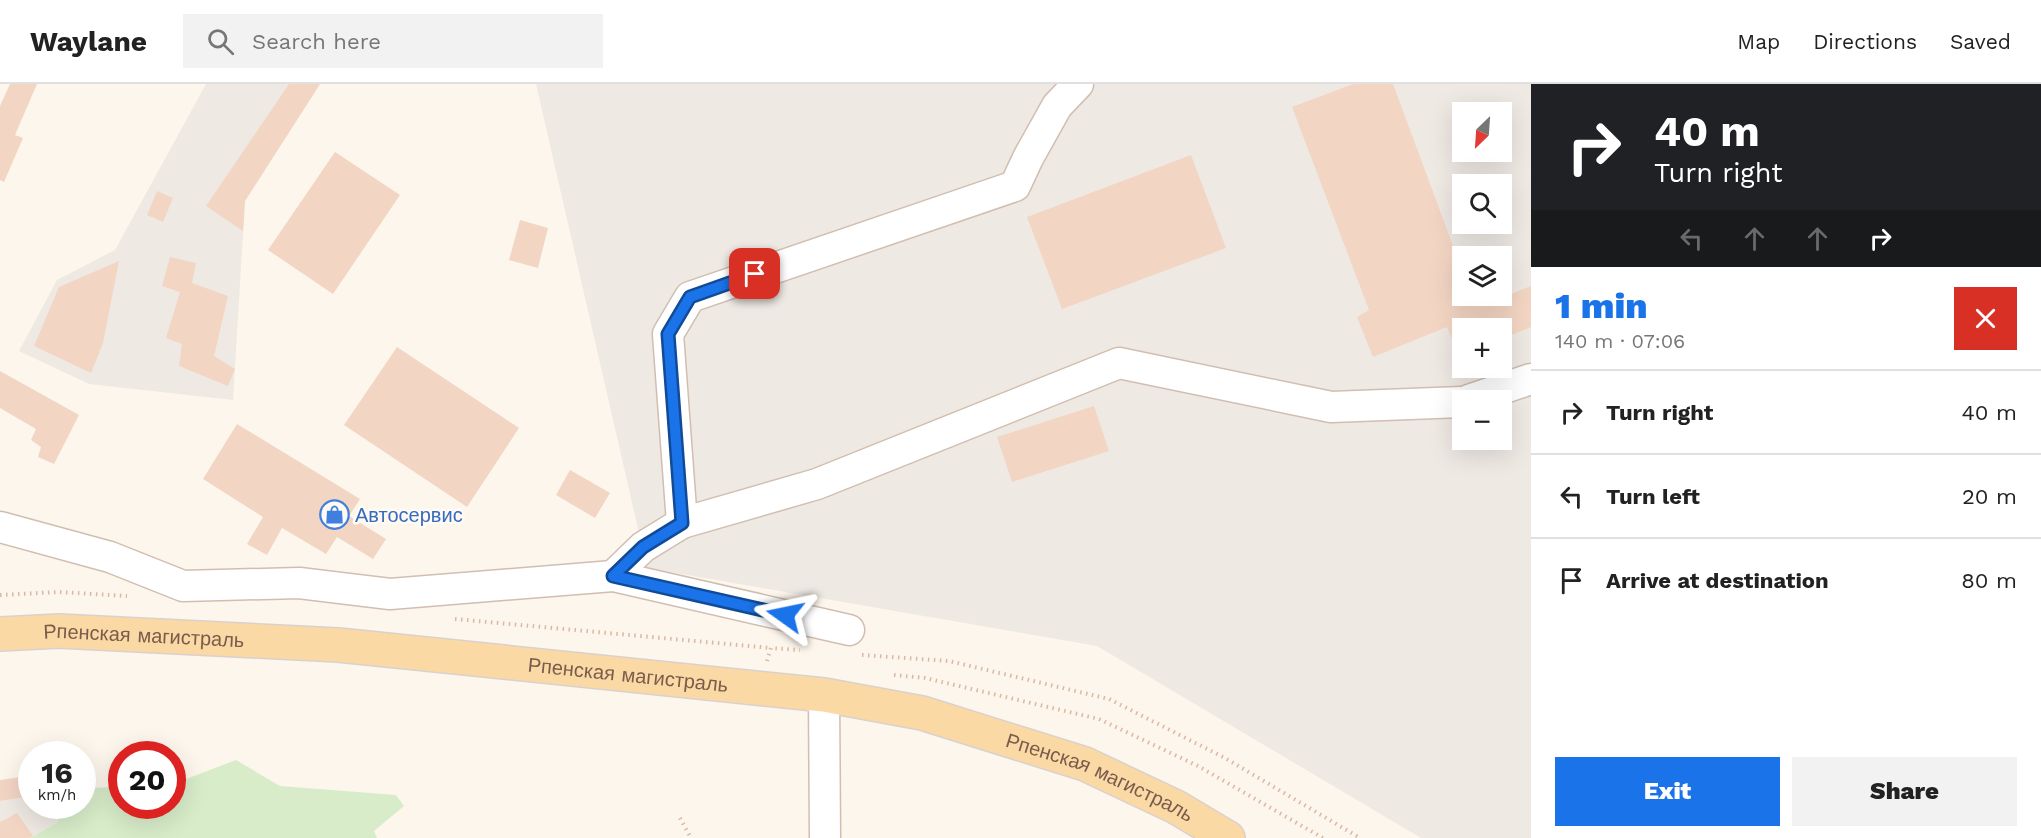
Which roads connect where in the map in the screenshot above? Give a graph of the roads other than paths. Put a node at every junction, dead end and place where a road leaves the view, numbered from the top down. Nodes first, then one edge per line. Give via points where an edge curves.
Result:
1 (1078, 84) edge
2 (1531, 379) edge
3 (1499, 390) edge
4 (1452, 402) edge
5 (682, 523) junction
6 (0, 527) edge
7 (613, 576) junction
8 (0, 634) edge
9 (851, 642) road end
10 (824, 695) junction
11 (825, 838) edge
12 (1228, 838) edge

1 - 5 street via 1057,106 1015,186 690,297 668,334
2 - 3 street
4 - 5 street via 1330,407 1119,363 817,484
5 - 7 street via 643,547
6 - 7 street via 110,557 183,586 299,583 390,594
7 - 9 street
8 - 10 main road, Рпенская магистраль via 59,631 338,645
10 - 11 street
10 - 12 main road, Рпенская магистраль via 922,713 1085,764 1176,807

